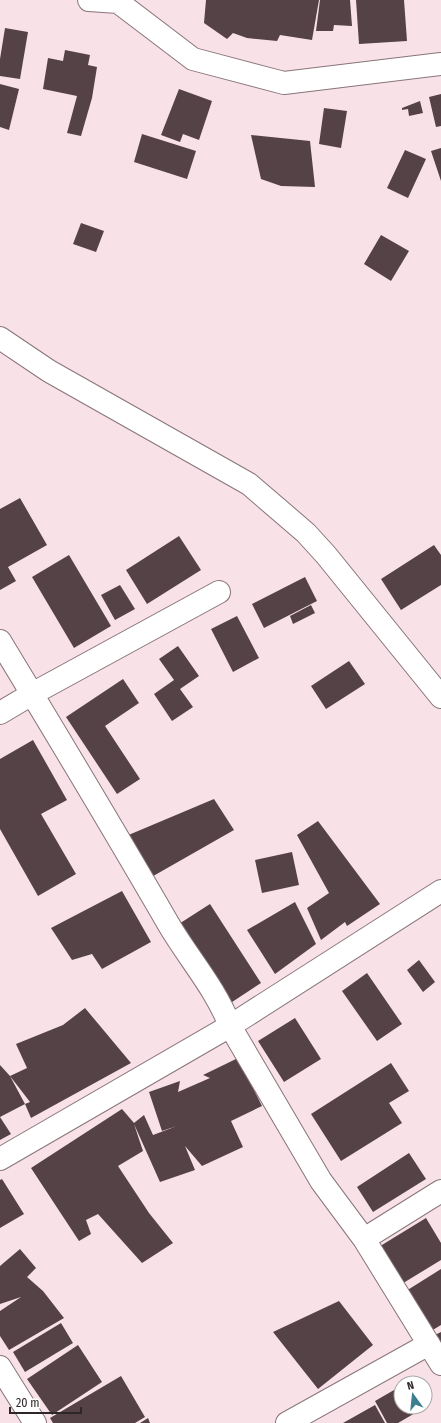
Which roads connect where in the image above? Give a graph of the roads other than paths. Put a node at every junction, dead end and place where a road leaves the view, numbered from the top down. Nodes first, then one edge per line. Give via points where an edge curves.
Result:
1 (89, 0) edge
2 (117, 1) edge
3 (441, 64) edge
4 (0, 338) edge
5 (220, 592) dead end
6 (0, 641) edge
7 (32, 694) junction
8 (441, 697) edge
9 (0, 713) edge
10 (441, 891) edge
11 (230, 1026) junction
12 (0, 1159) edge
13 (441, 1191) edge
14 (364, 1239) junction
15 (429, 1344) junction
16 (441, 1364) edge
17 (0, 1367) edge
18 (34, 1423) edge
19 (287, 1423) edge

1 - 2 street
2 - 3 street via 193,59 284,83
4 - 8 street via 49,371 249,484 306,533 326,555
5 - 7 street
6 - 7 street
7 - 9 street
7 - 11 street via 171,929 223,1008
10 - 11 street
11 - 12 street
11 - 14 street via 321,1182
13 - 14 street
14 - 15 street
15 - 16 street
15 - 19 street
17 - 18 street

